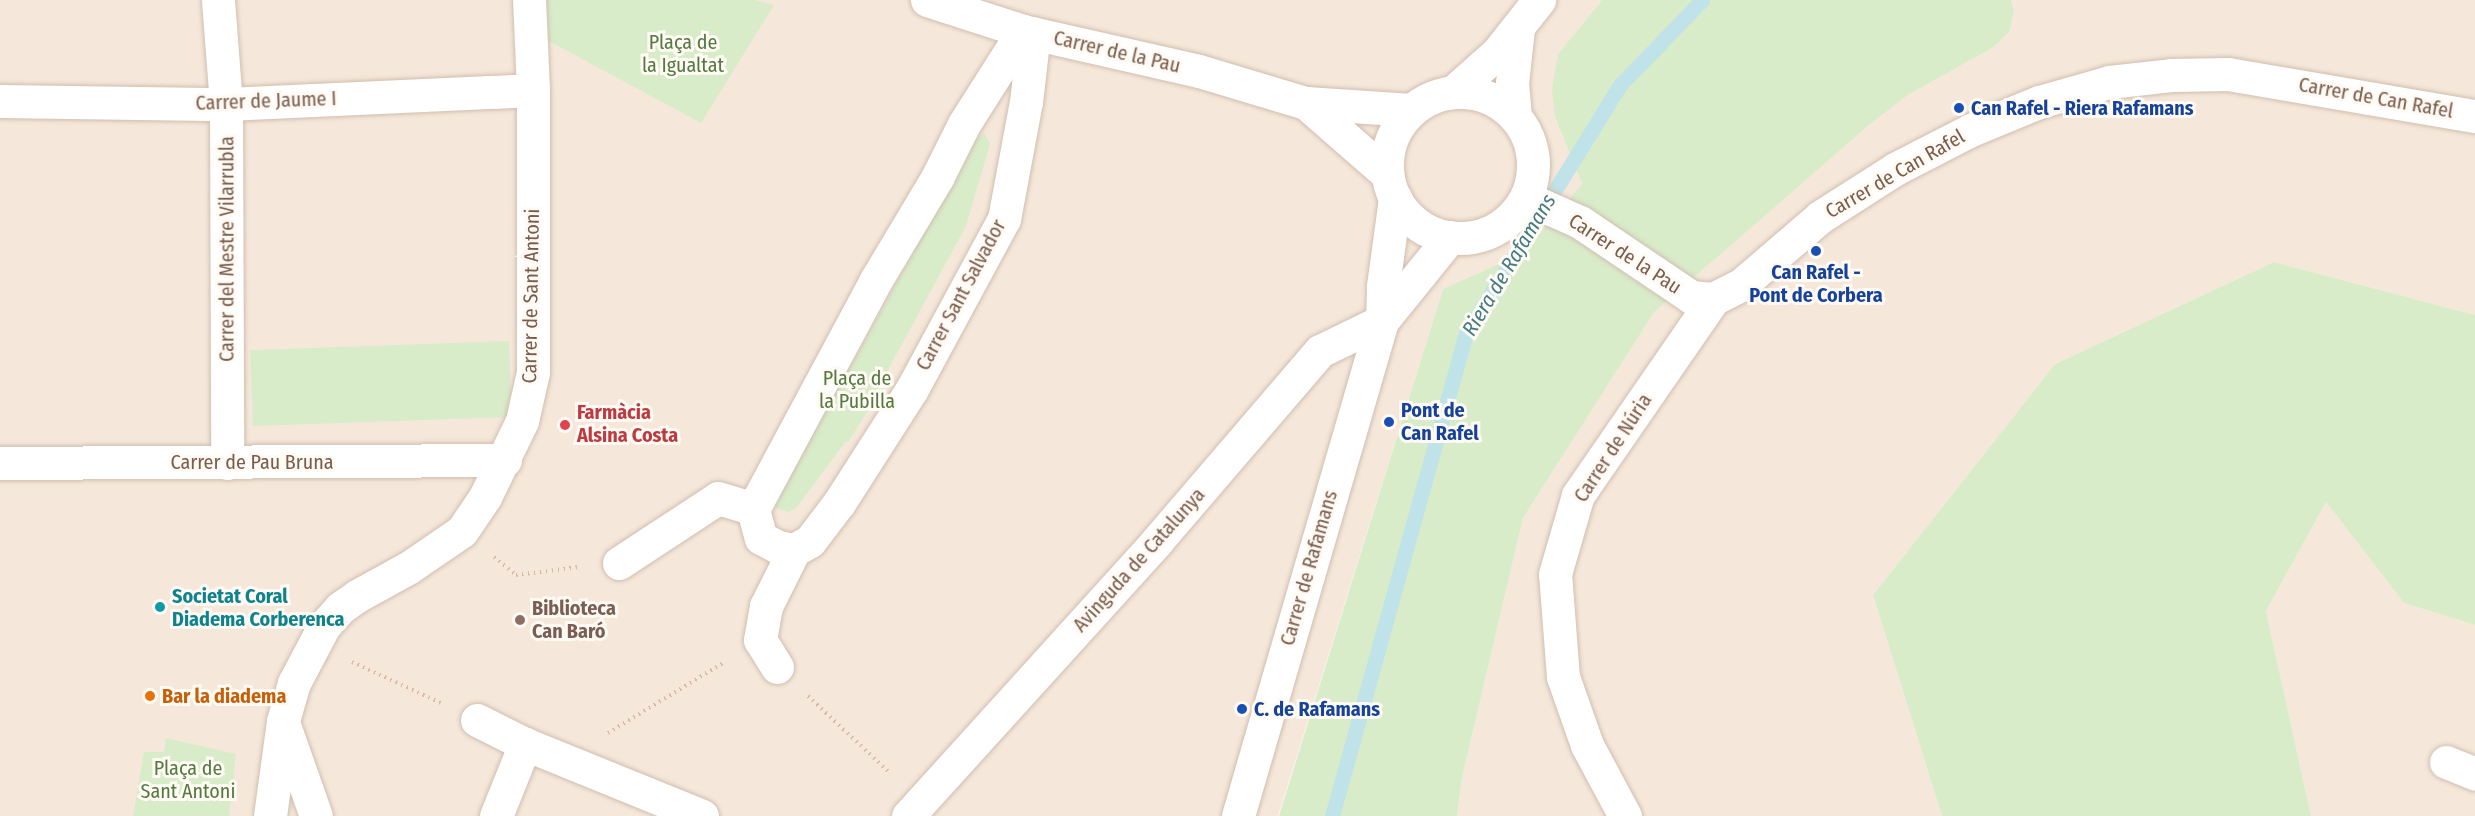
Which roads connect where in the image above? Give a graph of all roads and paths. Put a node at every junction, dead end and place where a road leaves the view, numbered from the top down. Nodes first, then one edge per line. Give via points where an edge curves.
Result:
1 (218, 0) edge
2 (529, 0) edge
3 (927, 0) edge
4 (1539, 0) edge
5 (1518, 29) junction
6 (1028, 32) junction
7 (533, 90) junction
8 (1452, 92) junction
9 (0, 101) edge
10 (226, 104) junction
11 (1306, 104) junction
12 (1412, 110) junction
13 (2475, 116) edge
14 (1515, 117) junction
15 (1391, 186) junction
16 (1526, 198) junction
17 (1450, 237) junction
18 (1702, 298) junction
19 (1383, 321) junction
20 (505, 460) junction
21 (0, 463) edge
22 (227, 463) junction
23 (753, 509) junction
24 (462, 531) junction
25 (794, 550) junction
26 (619, 563) joint
27 (314, 644) junction
28 (768, 653) junction
29 (477, 720) joint
30 (283, 721) junction
31 (525, 744) junction
32 (564, 760) junction
33 (914, 809) edge
34 (270, 816) edge
35 (316, 816) edge
36 (496, 816) edge
37 (702, 816) edge
38 (1238, 816) edge
39 (1625, 816) edge

1 - 10 street, Carrer del Mestre Vilarrubla
2 - 7 street, Carrer de Sant Antoni
3 - 6 street, Carrer de la Pau
4 - 5 street
5 - 8 street
5 - 14 street via 1512,83
6 - 11 street, Carrer de la Pau via 1199,71
6 - 23 street via 964,124
6 - 25 street, Carrer Sant Salvador via 1026,102 1004,219 912,388 839,502 810,541
7 - 10 street, Carrer de Jaume I
7 - 20 street, Carrer de Sant Antoni via 533,372 522,421
8 - 12 street via 1431,98
8 - 14 street via 1486,97
9 - 10 street, Carrer de Jaume I
10 - 22 street, Carrer del Mestre Vilarrubla
11 - 12 street, Carrer de la Pau
11 - 15 street, Carrer de la Pau
12 - 15 street via 1388,150
13 - 18 street, Carrer de Can Rafel via 2228,74 2109,82 2039,102 1971,130 1895,169 1820,217 1741,285
14 - 16 street via 1531,148 1533,170
15 - 17 street via 1416,225
15 - 19 street, Carrer de Rafamans
16 - 17 street via 1508,219 1482,234
16 - 18 street, Carrer de la Pau via 1580,222 1646,268
17 - 19 street, Carrer de Rafamans
18 - 39 street, Carrer de Núria via 1578,495 1555,574 1563,677 1587,745
19 - 33 street, Avinguda de Catalunya via 1320,351 1157,541
19 - 38 street, Carrer de Rafamans
20 - 22 street, Carrer de Pau Bruna
20 - 24 street, Carrer de Sant Antoni
21 - 22 street, Carrer de Pau Bruna
23 - 25 street via 761,538
23 - 26 street via 718,498
24 - 26 path via 516,575
24 - 27 street, Carrer de Sant Antoni via 340,608
25 - 28 street via 766,606
27 - 29 path
27 - 30 street, Carrer de Sant Antoni via 294,683
28 - 32 path
28 - 33 path
29 - 31 street
30 - 34 street, Carrer de Sant Antoni
30 - 35 street
31 - 32 street
31 - 36 street
32 - 37 street

